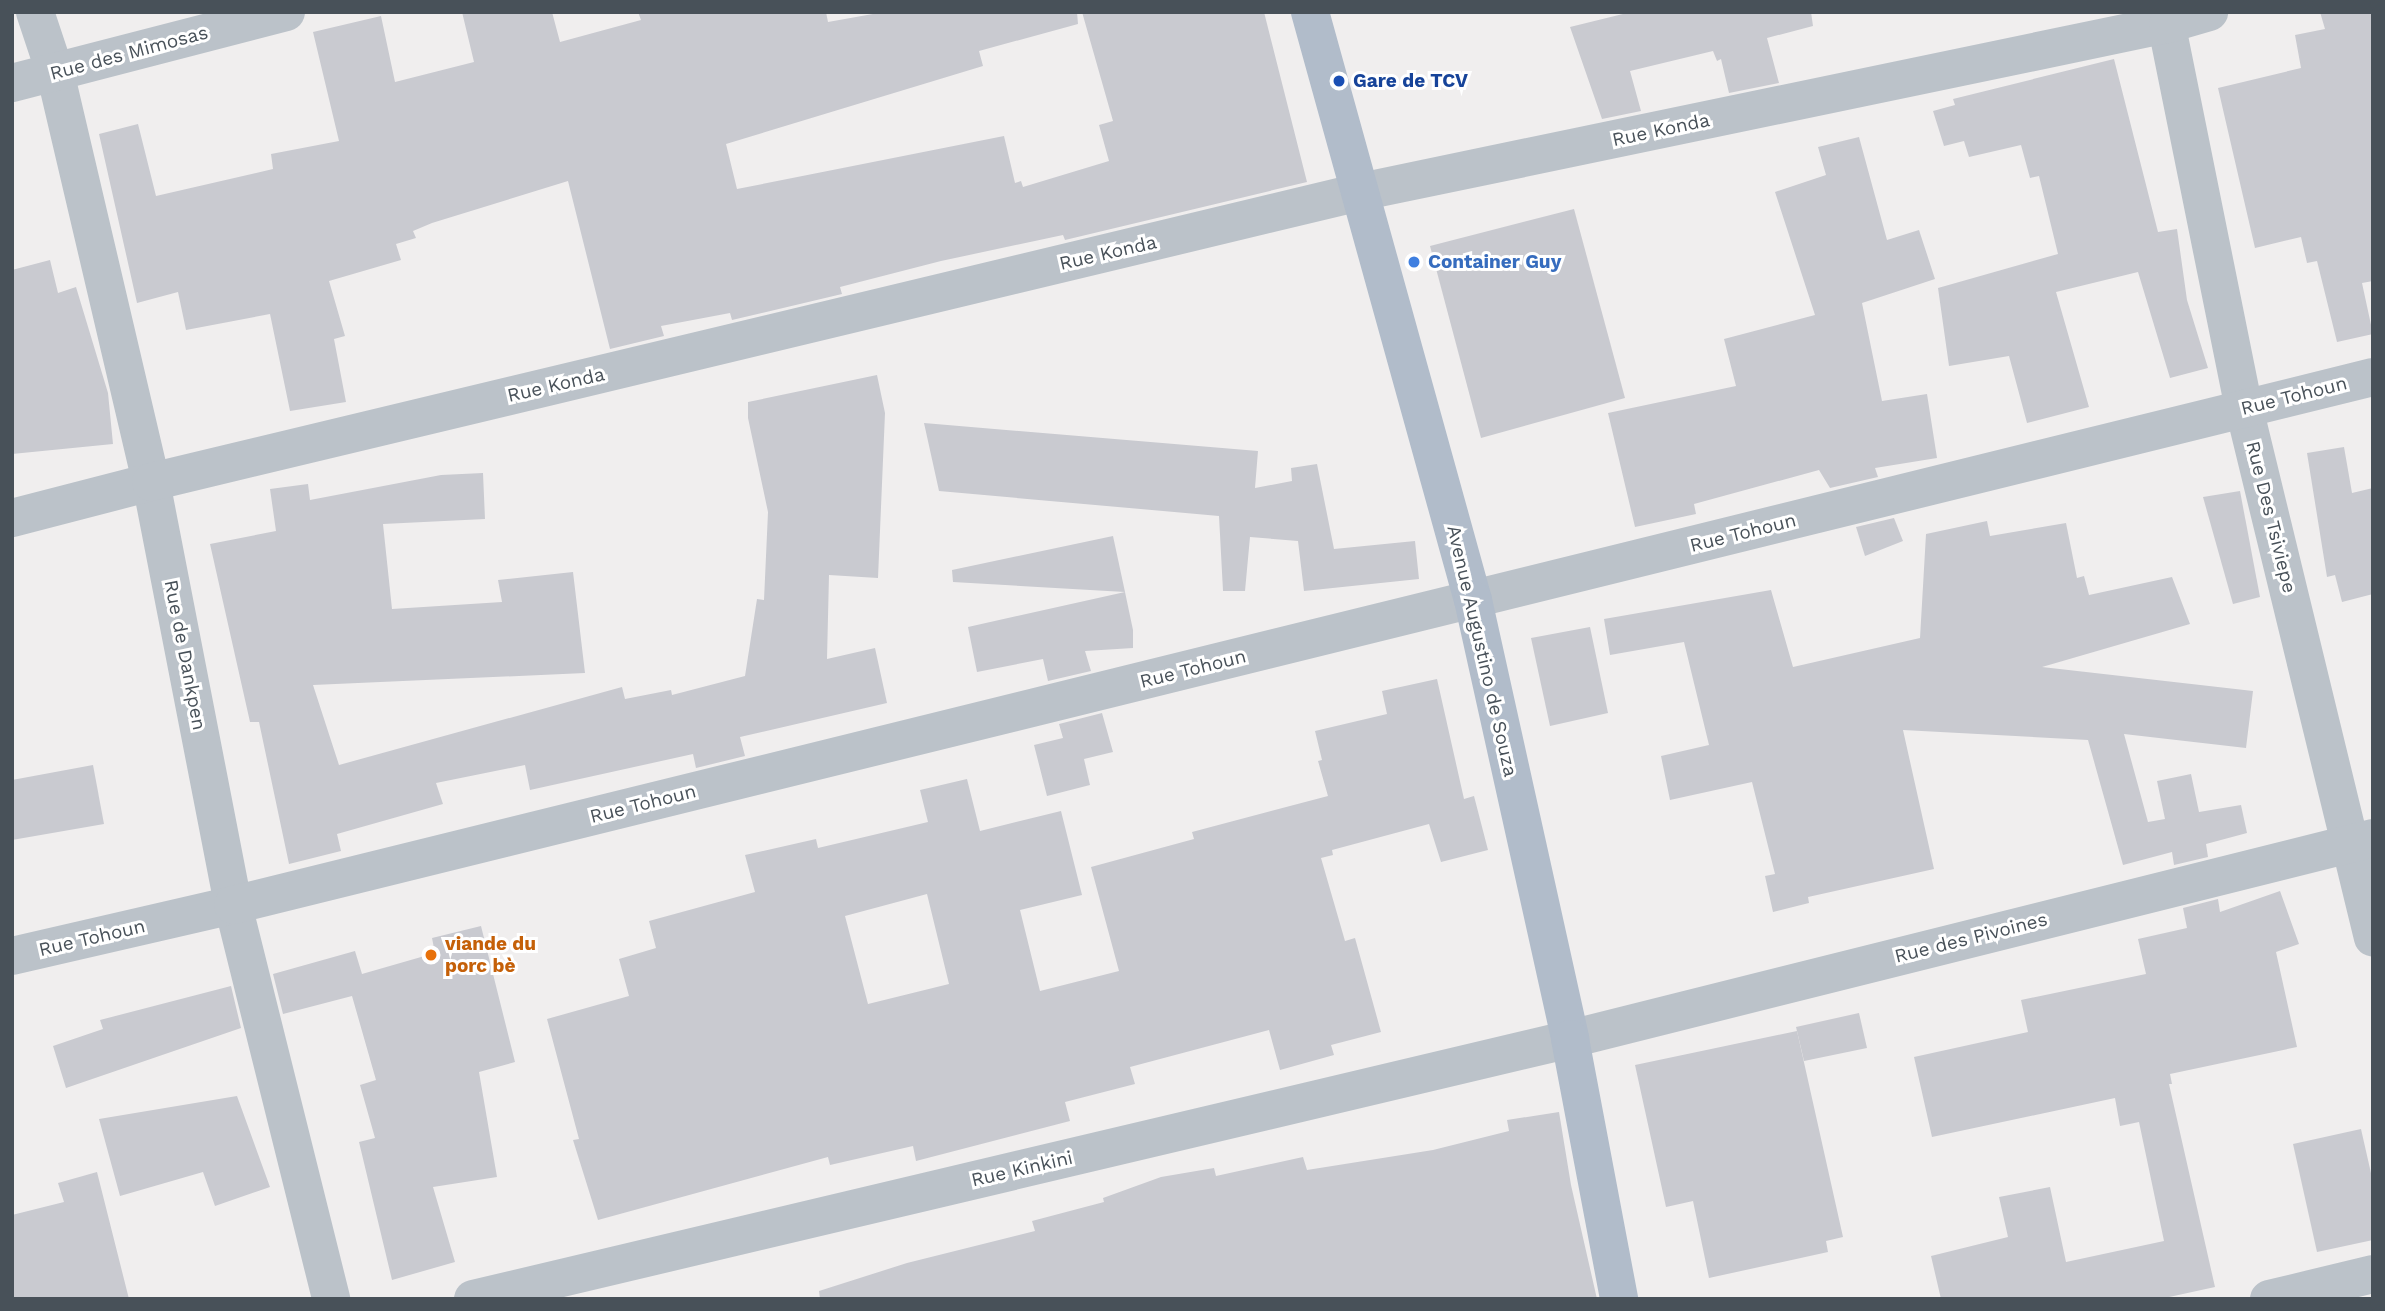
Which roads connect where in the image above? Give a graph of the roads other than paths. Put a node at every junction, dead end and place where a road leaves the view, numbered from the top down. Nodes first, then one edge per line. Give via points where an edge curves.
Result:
1 (36, 12) edge
2 (286, 12) edge
3 (1310, 12) edge
4 (2209, 12) edge
5 (2166, 18) edge
6 (55, 72) junction
7 (12, 83) edge
8 (1360, 192) junction
9 (2373, 376) edge
10 (2244, 408) junction
11 (151, 482) junction
12 (12, 519) edge
13 (1473, 600) junction
14 (2362, 840) edge
15 (233, 905) junction
16 (2373, 938) edge
17 (12, 956) edge
18 (1570, 1039) junction
19 (2373, 1274) edge
20 (331, 1299) edge
21 (473, 1299) edge
22 (1619, 1299) edge
23 (2269, 1299) edge

1 - 6 street, Rue de Dankpen
2 - 6 street, Rue des Mimosas
3 - 8 main road, Avenue Augustino de Souza
4 - 5 street, Rue Konda
5 - 8 street, Rue Konda
5 - 10 street, Rue Des Tsiviepe
6 - 7 street, Rue des Mimosas
6 - 11 street, Rue de Dankpen
8 - 11 street, Rue Konda
8 - 13 main road, Avenue Augustino de Souza
9 - 10 street, Rue Tohoun
10 - 13 street, Rue Tohoun
10 - 14 street, Rue Des Tsiviepe
11 - 12 street, Rue Konda
11 - 15 street, Rue de Dankpen
13 - 15 street, Rue Tohoun
13 - 18 main road, Avenue Augustino de Souza
14 - 16 street, Rue Des Tsiviepe
14 - 18 street, Rue des Pivoines
15 - 17 street, Rue Tohoun
15 - 20 street, Rue de Dankpen
18 - 21 street, Rue Kinkini
18 - 22 main road, Avenue Augustino de Souza
19 - 23 street

